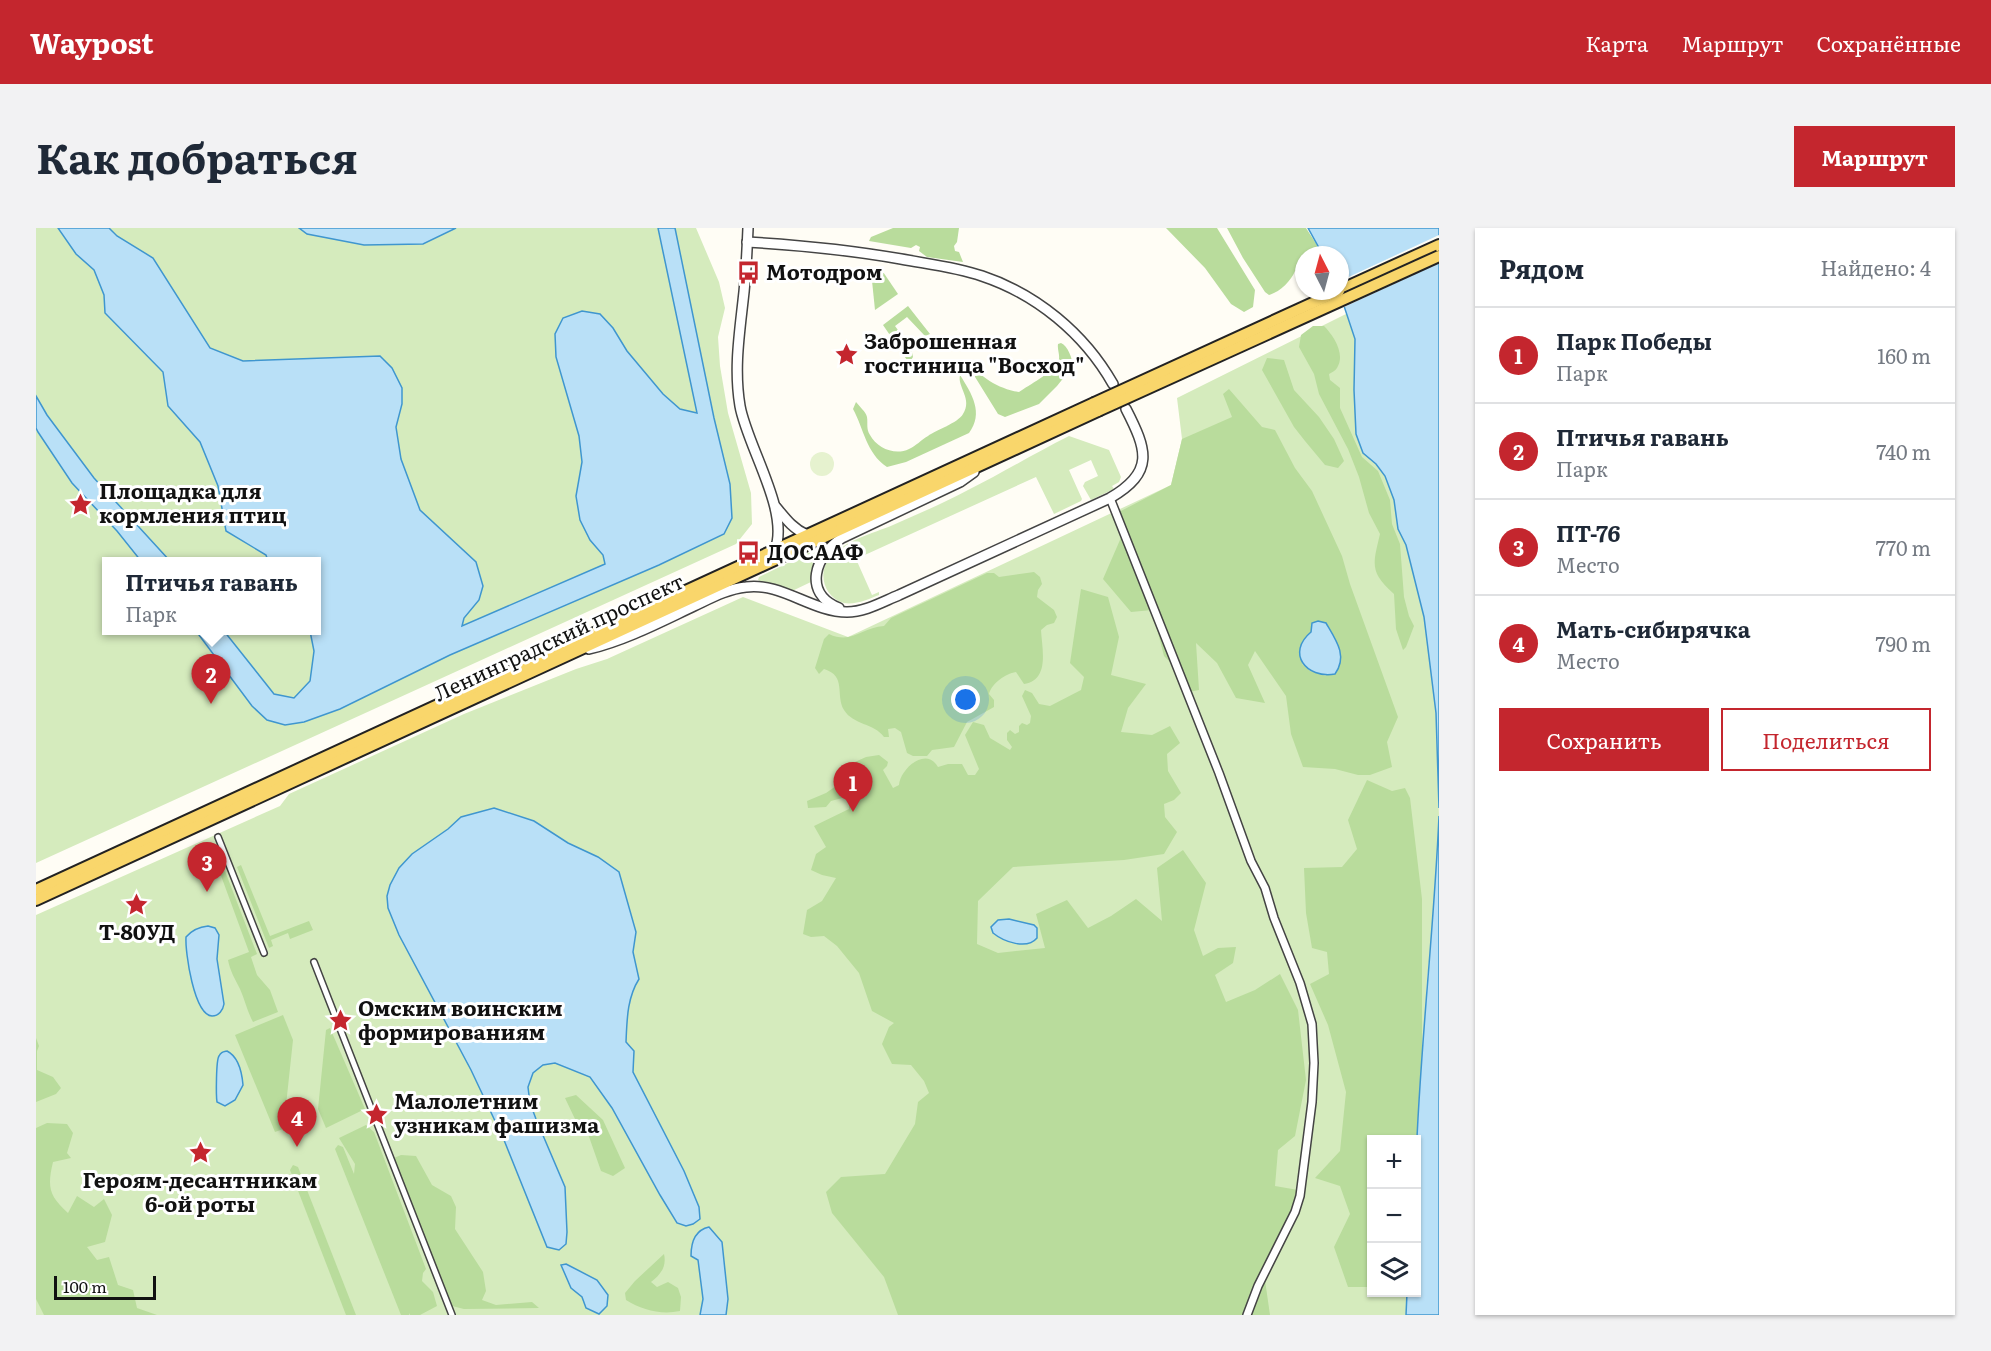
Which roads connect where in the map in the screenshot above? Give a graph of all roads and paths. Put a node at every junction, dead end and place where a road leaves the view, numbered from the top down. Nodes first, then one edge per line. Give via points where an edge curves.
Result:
1 (748, 228) edge
2 (747, 242) junction
3 (1439, 245) edge
4 (1439, 256) edge
5 (1349, 286) edge
6 (1320, 300) edge
7 (1113, 384) dead end
8 (1096, 407) junction
9 (1126, 409) dead end
10 (988, 461) junction
11 (1110, 498) junction
12 (775, 505) junction
13 (807, 535) junction
14 (775, 550) junction
15 (859, 610) junction
16 (571, 654) junction
17 (218, 837) dead end
18 (36, 890) edge
19 (36, 900) edge
20 (264, 953) dead end
21 (314, 962) dead end
22 (452, 1315) edge
23 (1247, 1315) edge

1 - 2 street
2 - 7 street via 851,250 955,268 998,282 1024,294 1058,319 1088,349
2 - 12 street via 736,378 743,419
3 - 5 main road
4 - 8 main road, bridge
6 - 8 main road, bridge
8 - 10 main road, Ленинградский проспект
8 - 13 main road, Ленинградский проспект
9 - 11 street via 1143,448 1142,467 1133,483
10 - 15 street via 960,482 842,538 826,550 816,573 822,595 837,607
10 - 16 main road, Ленинградский проспект
11 - 15 street
11 - 23 street via 1251,861 1265,888 1312,1024 1312,1102 1300,1196
12 - 13 street via 799,532
12 - 14 street via 779,532
13 - 14 main road, Ленинградский проспект
14 - 18 main road, Ленинградский проспект
15 - 16 street via 837,611 772,589 748,586 720,594 611,644
16 - 19 main road, Ленинградский проспект
17 - 20 street
21 - 22 street

